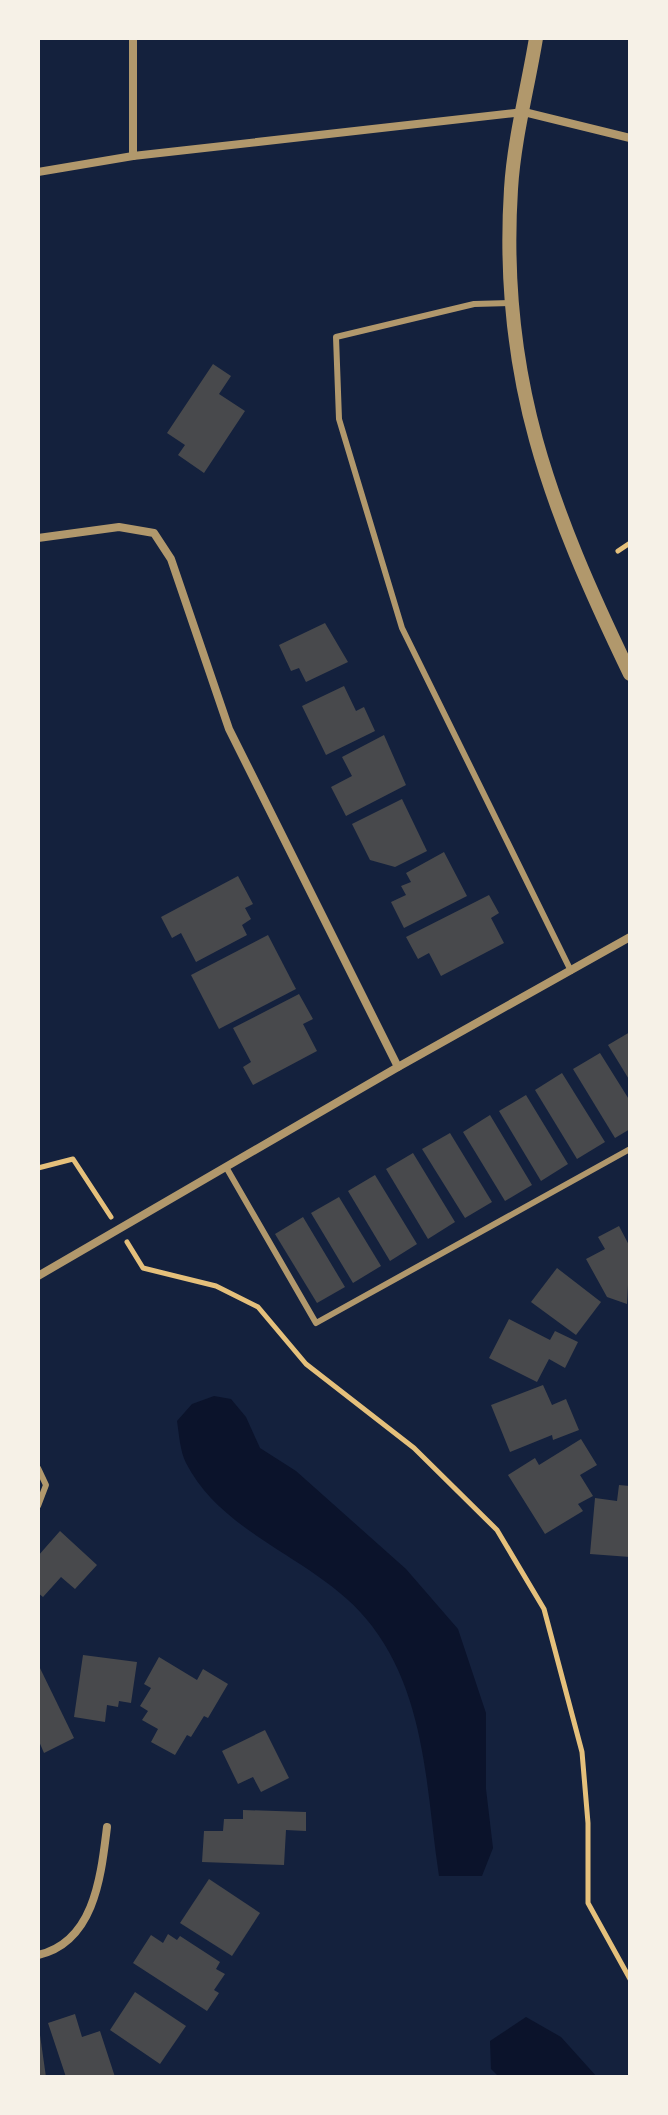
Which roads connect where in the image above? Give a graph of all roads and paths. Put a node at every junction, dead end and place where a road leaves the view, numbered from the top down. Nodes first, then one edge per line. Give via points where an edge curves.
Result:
1 (133, 38) edge
2 (536, 38) edge
3 (524, 112) junction
4 (630, 138) edge
5 (133, 156) junction
6 (38, 172) edge
7 (511, 303) junction
8 (38, 538) edge
9 (630, 543) edge
10 (618, 551) dead end
11 (630, 674) edge
12 (630, 937) edge
13 (571, 971) junction
14 (398, 1067) junction
15 (630, 1149) edge
16 (226, 1167) junction
17 (38, 1168) edge
18 (118, 1228) junction
19 (38, 1276) edge
20 (38, 1468) edge
21 (38, 1506) edge
22 (107, 1827) dead end
23 (38, 1955) edge
24 (630, 1979) edge

1 - 5 street
2 - 3 street
3 - 4 street
3 - 5 street
3 - 7 street via 511,186
5 - 6 street
7 - 11 street via 529,423 555,508
7 - 13 lane via 474,304 336,337 339,419 402,628
8 - 14 street via 119,527 154,533 171,559 229,729
9 - 10 path
12 - 13 street
13 - 14 street
14 - 16 street
15 - 16 lane via 316,1323
16 - 18 street
17 - 18 path via 73,1159
18 - 19 street
18 - 24 path via 143,1268 216,1286 258,1307 306,1364 414,1448 497,1530 544,1609 582,1752 588,1903
20 - 21 lane via 46,1485
22 - 23 street via 101,1872 80,1931

